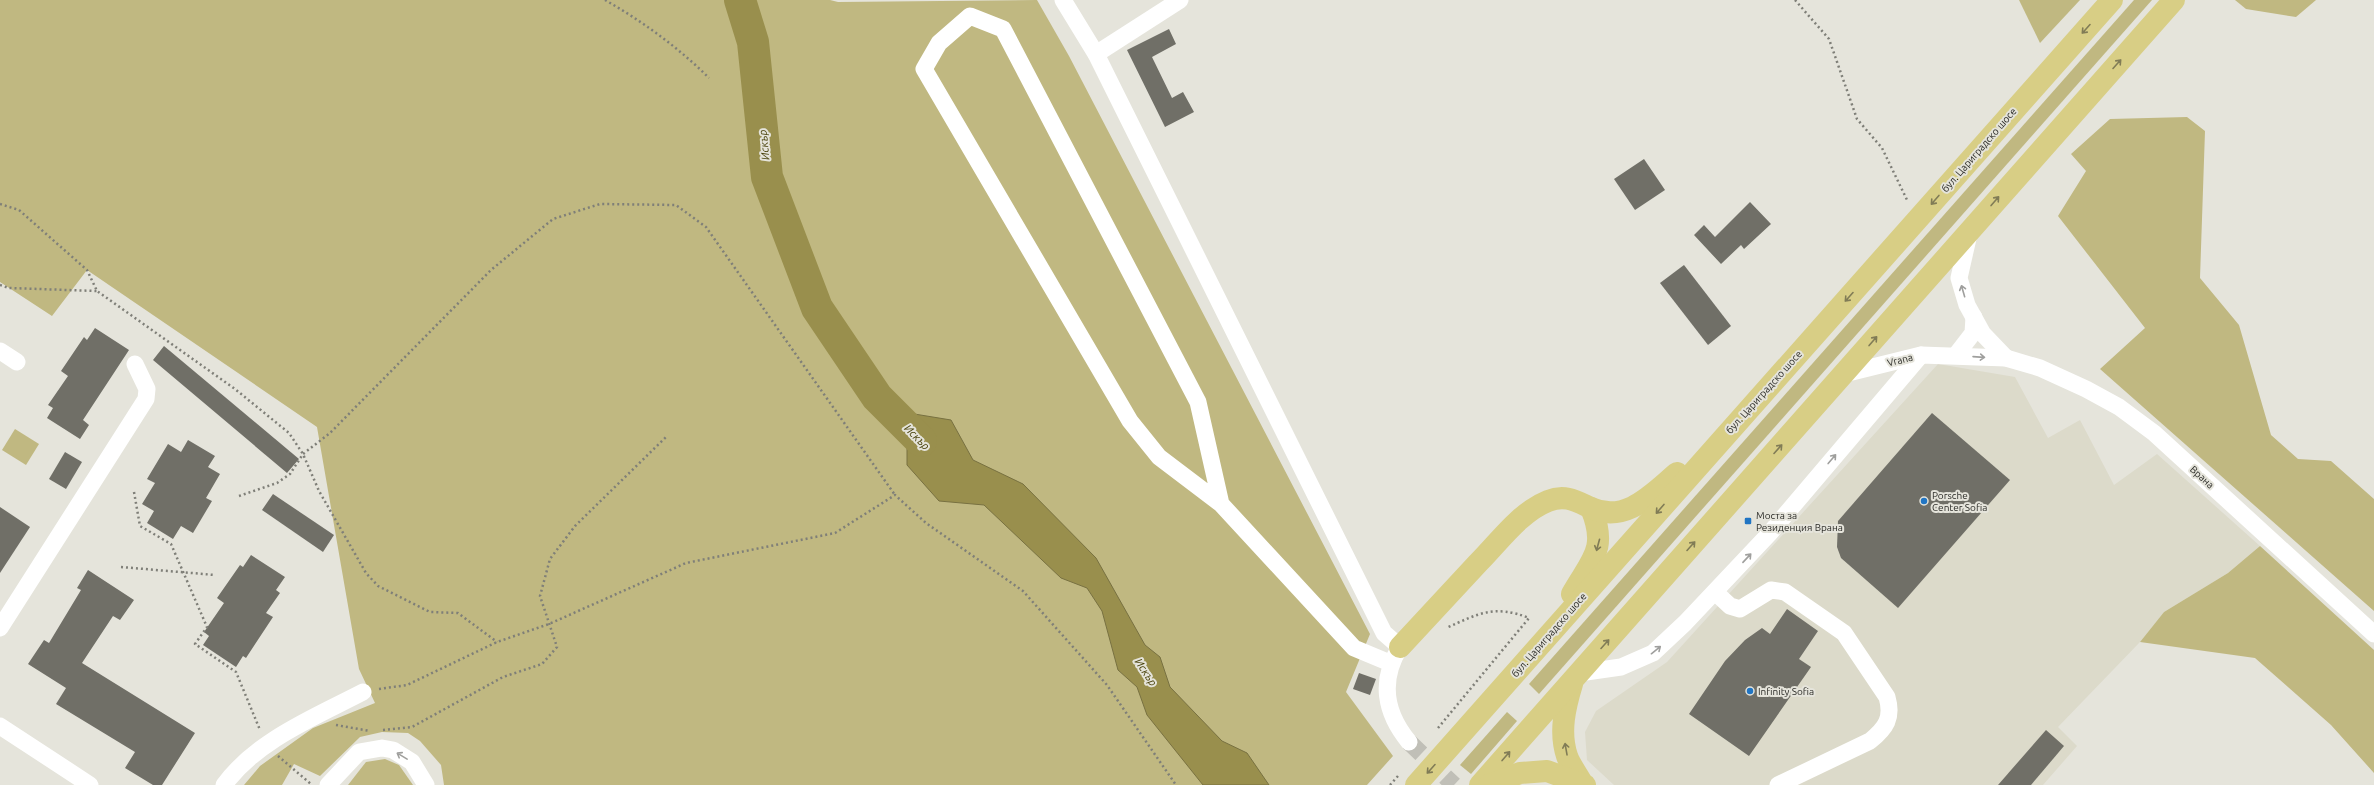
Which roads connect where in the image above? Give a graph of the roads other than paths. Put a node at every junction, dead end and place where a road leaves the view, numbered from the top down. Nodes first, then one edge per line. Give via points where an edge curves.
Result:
1 (1063, 0) edge
2 (1180, 0) edge
3 (2112, 0) edge
4 (2174, 0) edge
5 (1096, 54) junction
6 (1970, 231) junction
7 (1974, 317) junction
8 (0, 351) edge
9 (1921, 355) junction
10 (1956, 355) junction
11 (2006, 358) junction
12 (17, 362) dead end
13 (135, 364) dead end
14 (1844, 374) junction
15 (1739, 420) junction
16 (1221, 504) junction
17 (1591, 508) junction
18 (1715, 592) junction
19 (0, 628) edge
20 (2374, 634) edge
21 (1547, 637) junction
22 (1395, 655) junction
23 (1576, 676) junction
24 (363, 692) road end
25 (0, 726) edge
26 (1409, 742) tunnel mouth
27 (1408, 779) edge
28 (1584, 784) edge
29 (90, 785) edge
30 (224, 785) edge
31 (328, 785) edge
32 (426, 785) edge
33 (1480, 785) edge
34 (1489, 785) edge
35 (1778, 785) edge

1 - 5 street
2 - 5 street
3 -> 15 highway, бул. Цариградско шосе
6 -> 4 highway
5 - 22 street
7 -> 6 street via 1967,305 1959,278
14 -> 6 highway
7 - 10 street via 1973,333
7 - 11 street via 1983,334
8 - 12 street
9 - 10 street, Vrana
9 - 14 street, Vrana
18 -> 9 street via 1769,534
10 -> 11 street, Vrana
11 - 20 street, Врана via 2053,374 2125,411 2154,433
13 - 19 street via 147,389 146,399
23 -> 14 highway
15 - 17 highway via 1640,504 1622,511
15 -> 21 highway, бул. Цариградско шосе
16 - 16 street via 1159,457 1130,421 924,69 939,43 970,16 1003,29 1198,402
16 - 22 street via 1354,648
17 -> 21 highway via 1600,530 1600,541
17 - 22 highway via 1572,498 1559,498 1535,508 1512,528
23 -> 18 street via 1621,667 1653,653
18 - 35 street via 1730,606 1740,609 1771,590 1785,592 1844,633 1887,698 1890,708 1883,731 1870,741
21 -> 27 highway, бул. Цариградско шосе
22 - 26 street via 1387,685 1388,705 1397,728
28 -> 23 highway via 1567,756 1563,733 1565,707
33 -> 23 highway
24 - 30 street via 266,746 236,769
25 - 29 street
28 - 34 highway via 1548,771 1534,771 1520,773
32 -> 31 street via 412,762 393,750 382,748 359,752

